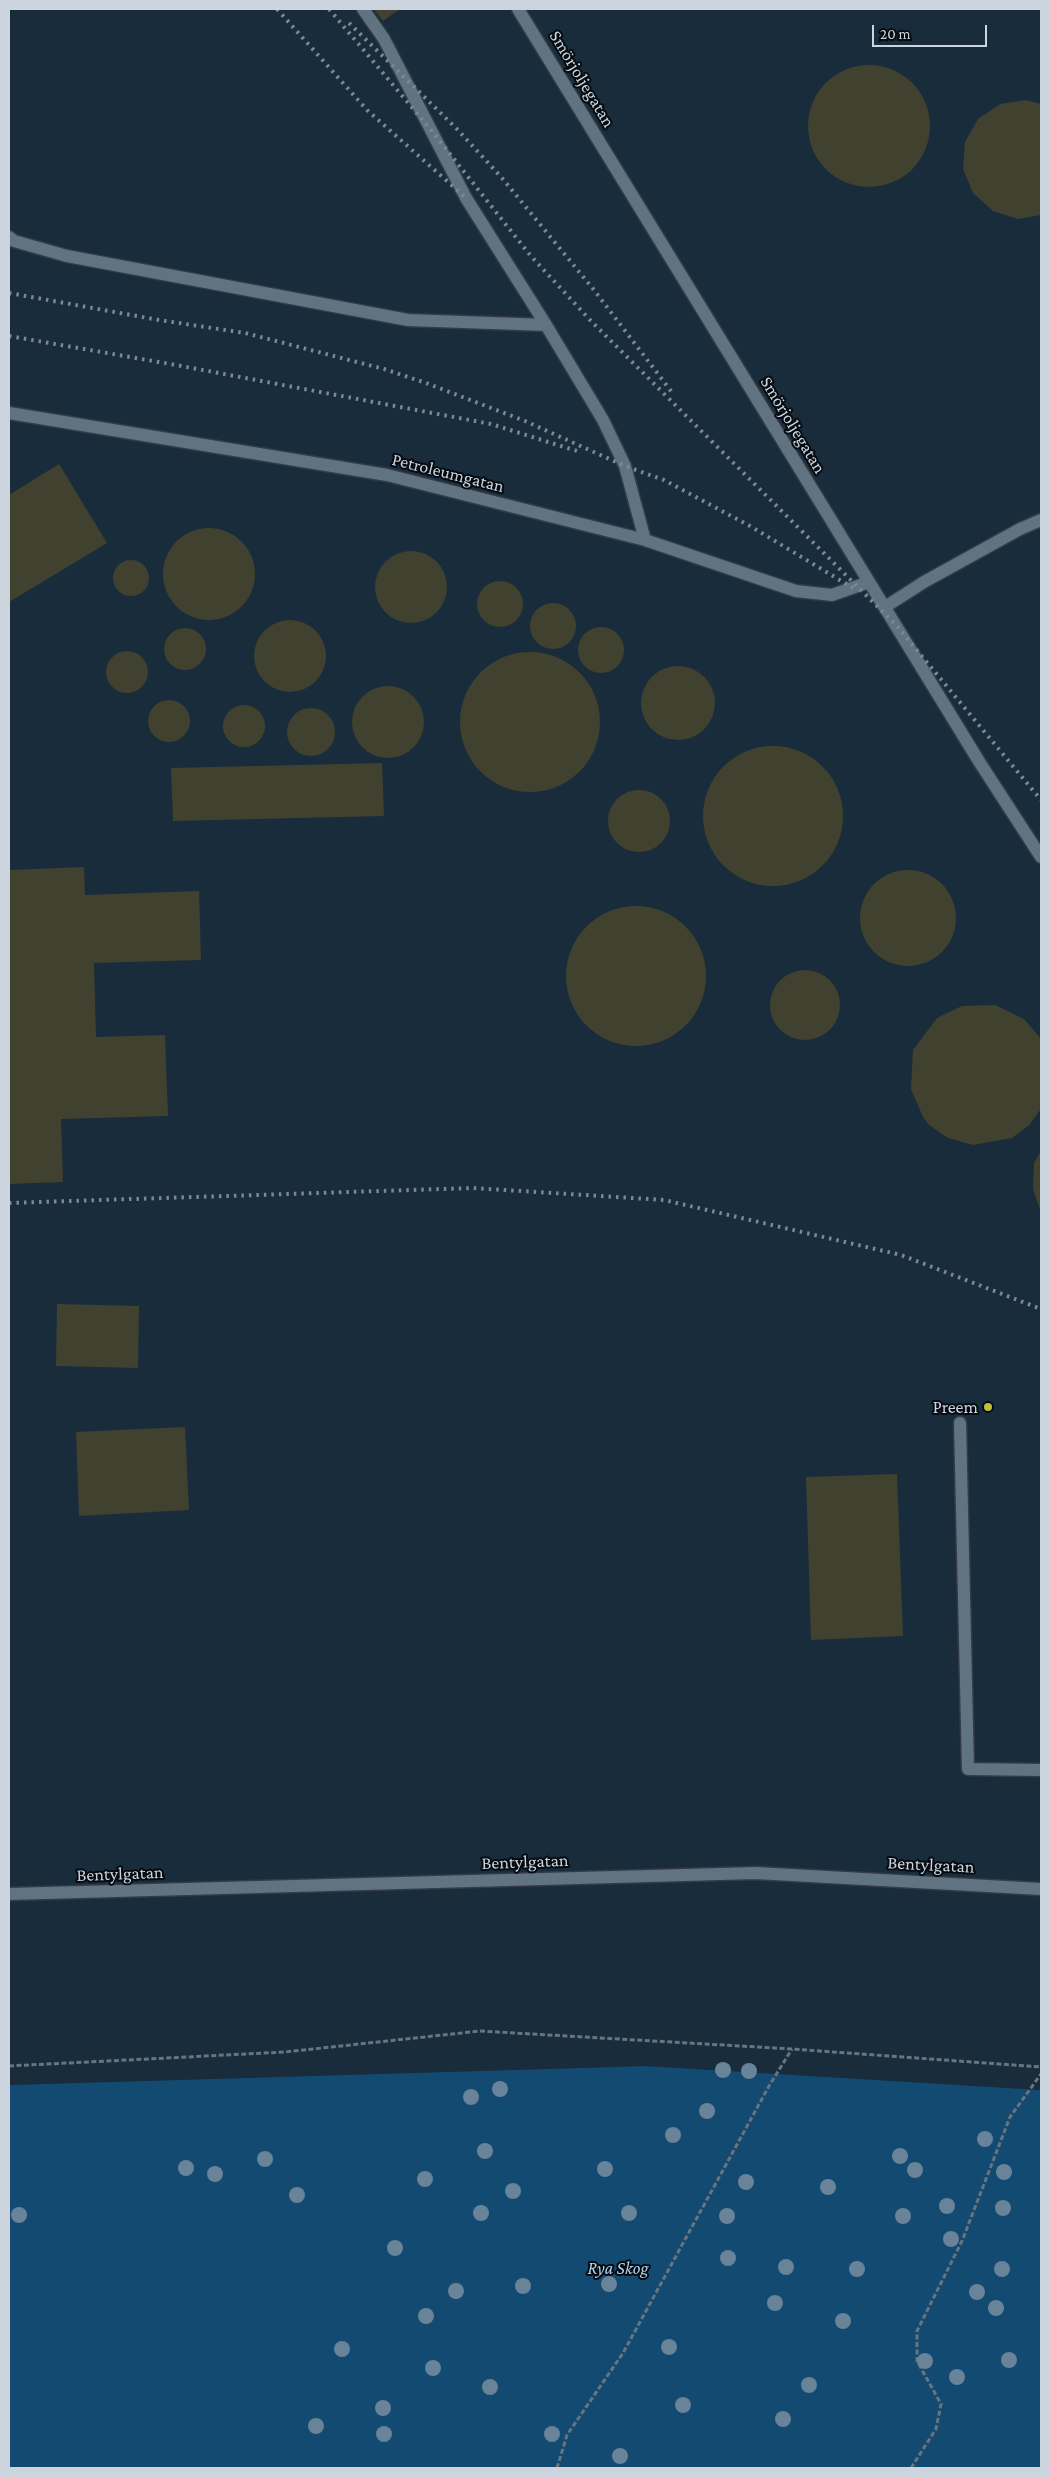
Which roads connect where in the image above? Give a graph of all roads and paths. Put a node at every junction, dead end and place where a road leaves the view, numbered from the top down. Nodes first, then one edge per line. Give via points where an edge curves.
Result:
1 (363, 9) edge
2 (518, 9) edge
3 (9, 237) edge
4 (546, 325) junction
5 (9, 414) edge
6 (1041, 520) edge
7 (645, 540) junction
8 (869, 582) junction
9 (885, 608) junction
10 (1041, 857) edge
11 (960, 1423) dead end
12 (1041, 1770) edge
13 (1041, 1889) edge
14 (9, 1894) edge
15 (792, 2049) junction
16 (9, 2066) edge
17 (1041, 2067) edge
18 (1041, 2074) edge
19 (557, 2468) edge
20 (911, 2468) edge

1 - 4 lane via 384,39 466,198
2 - 8 lane, Smörjoljegatan
3 - 4 lane via 67,256 408,320
4 - 7 lane via 625,466
5 - 7 lane, Petroleumgatan via 387,475
6 - 9 lane via 1020,528 940,573
7 - 8 lane, Petroleumgatan via 796,591 832,595
8 - 9 lane, Smörjoljegatan
9 - 10 lane, Smörjoljegatan
11 - 12 lane via 968,1769
13 - 14 lane, Bentylgatan via 756,1873
15 - 16 path via 480,2031 285,2052
15 - 17 path
15 - 19 path via 623,2353 567,2435
18 - 20 path via 1010,2117 962,2241 917,2331 917,2361 941,2404 936,2429

